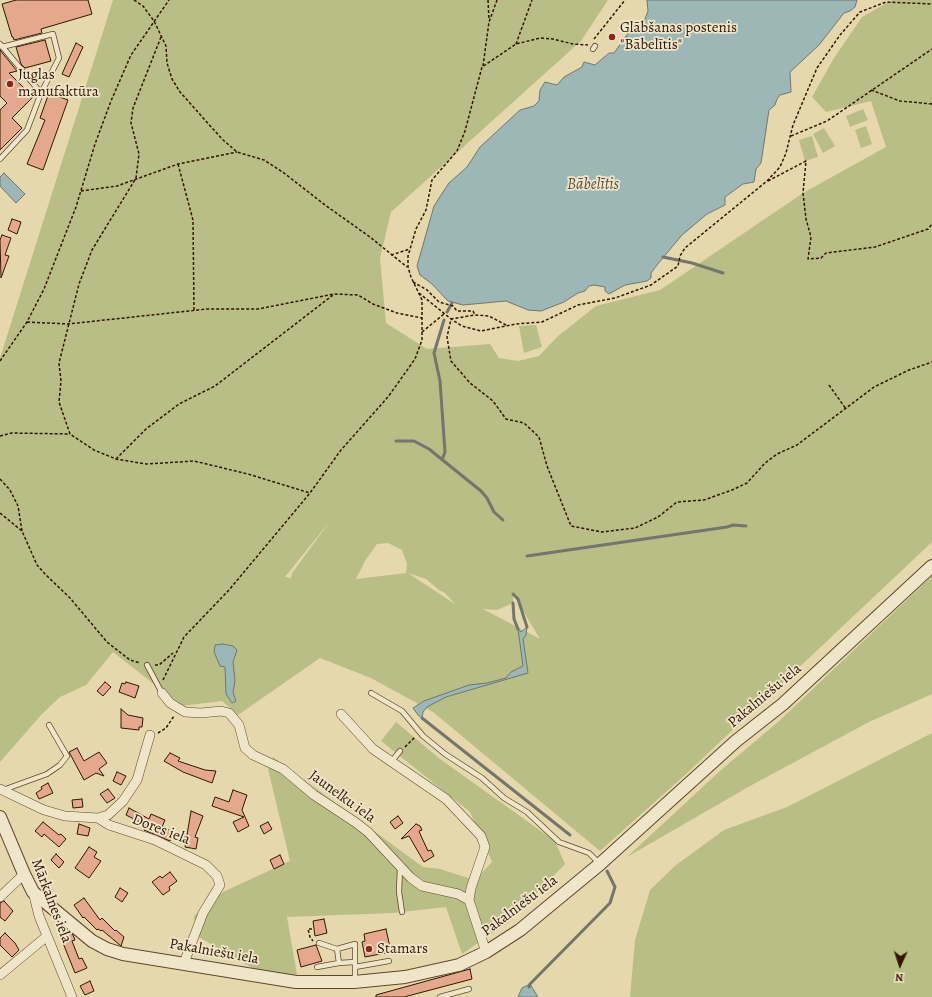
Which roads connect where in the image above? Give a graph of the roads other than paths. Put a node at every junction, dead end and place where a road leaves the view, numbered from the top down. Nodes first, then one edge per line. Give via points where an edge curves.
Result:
1 (1, 46) edge
2 (41, 93) junction
3 (0, 159) edge
4 (932, 566) edge
5 (147, 665) road end
6 (162, 693) joint
7 (371, 693) dead end
8 (342, 714) dead end
9 (49, 725) dead end
10 (150, 736) road end
11 (400, 751) road end
12 (391, 762) junction
13 (2, 789) edge
14 (0, 817) edge
15 (98, 818) junction
16 (600, 864) junction
17 (400, 866) junction
18 (24, 874) junction
19 (33, 892) junction
20 (0, 897) edge
21 (469, 900) junction
22 (402, 912) dead end
23 (47, 936) junction
24 (319, 943) dead end
25 (337, 949) junction
26 (486, 952) junction
27 (389, 961) dead end
28 (355, 962) junction
29 (184, 963) junction
30 (339, 963) junction
31 (317, 967) dead end
32 (355, 967) junction
33 (0, 975) edge
34 (354, 982) junction
35 (468, 989) dead end
36 (72, 997) edge
37 (440, 997) edge

1 - 2 lane
1 - 2 lane via 53,34 59,58
2 - 3 lane via 27,130
4 - 16 street, Pakalniešu iela via 789,699 736,741
5 - 6 lane
6 - 17 street, Jaunelku iela via 170,704 193,713 229,713 239,725 245,748 253,755 283,770 314,795 356,822
7 - 16 lane via 402,711 420,732 445,754 482,778 504,798 528,812 559,842 589,853
8 - 12 street via 373,749
9 - 13 lane via 67,756 60,765 47,774
10 - 15 street via 137,780 123,801 108,815
11 - 12 lane
12 - 21 street via 446,799 481,836 485,847
13 - 15 street, Dores iela via 44,810 65,816
14 - 18 street, Mārkalnes iela
15 - 29 street, Dores iela via 109,825 155,840 196,859 216,876 220,885 203,913
16 - 26 street, Pakalniešu iela via 520,930
17 - 21 street, Jaunelku iela via 422,886 458,894
17 - 22 lane via 398,892
18 - 19 street, Mārkalnes iela
18 - 20 street
19 - 23 street, Mārkalnes iela
19 - 29 street, Pakalniešu iela via 92,941 107,949 123,954
21 - 26 street
23 - 33 street
23 - 36 street, Mārkalnes iela
24 - 25 lane
25 - 28 lane via 355,944
25 - 30 lane
26 - 34 street, Pakalniešu iela via 459,965 405,977
27 - 32 lane
28 - 30 lane
28 - 32 lane
29 - 34 street, Pakalniešu iela via 296,982
30 - 31 lane
32 - 34 lane
35 - 37 lane

